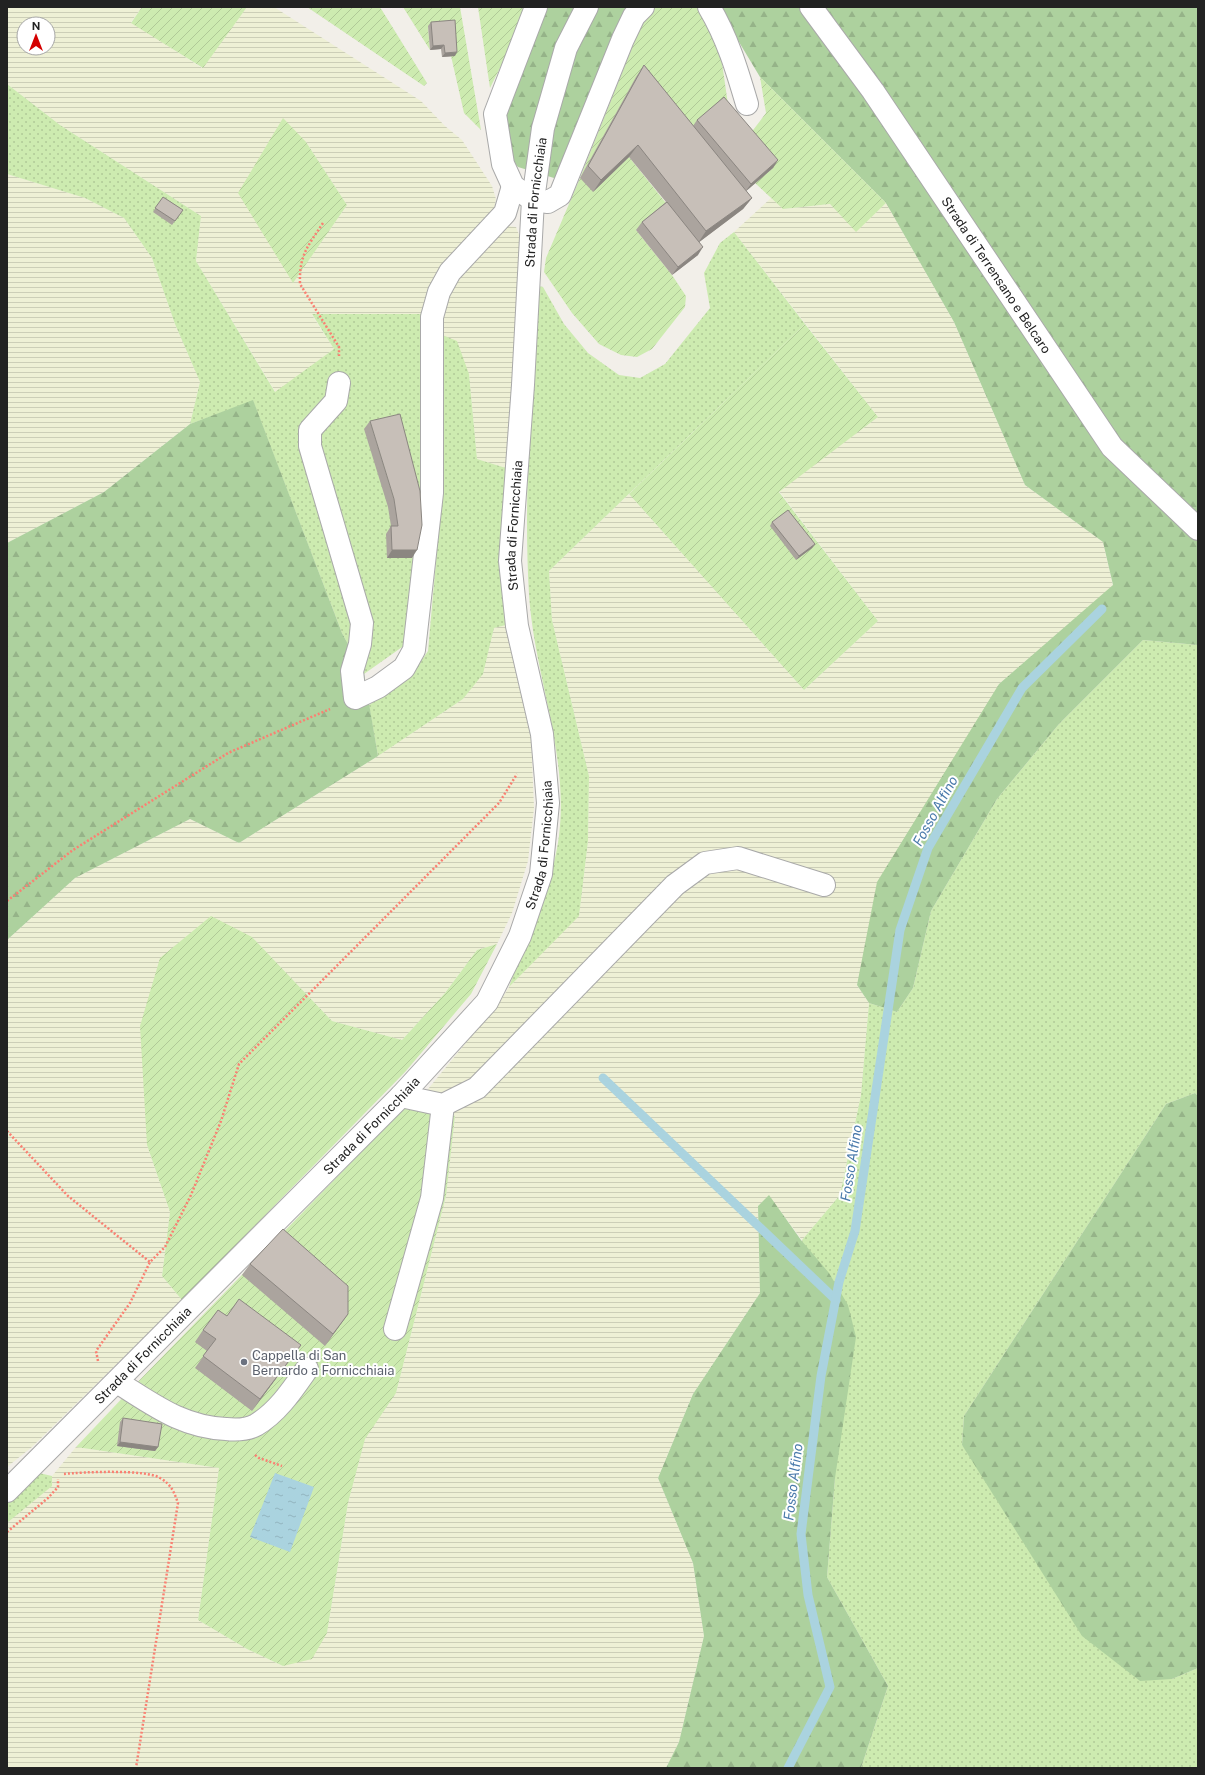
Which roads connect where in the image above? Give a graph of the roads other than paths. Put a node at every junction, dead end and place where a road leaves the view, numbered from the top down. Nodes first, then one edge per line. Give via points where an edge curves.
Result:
1 (536, 7) edge
2 (587, 7) edge
3 (643, 7) edge
4 (708, 7) edge
5 (811, 7) edge
6 (747, 104) dead end
7 (513, 186) junction
8 (533, 200) junction
9 (339, 383) road end
10 (1198, 529) edge
11 (824, 885) dead end
12 (401, 1096) junction
13 (443, 1105) junction
14 (395, 1328) dead end
15 (307, 1369) dead end
16 (117, 1382) junction
17 (7, 1491) edge

1 - 7 street via 494,114 503,164
2 - 8 street, Strada di Fornicchiaia via 566,48 543,128
3 - 8 street via 634,16 623,38 560,195 548,202
4 - 6 street via 734,60
5 - 10 street, Strada di Terrensano e Belcaro via 873,91 1112,447
7 - 8 street
7 - 9 street via 505,213 450,272 439,292 432,317 432,492 414,650 404,668 378,687 356,698 352,671 360,644 362,623 310,446 310,430 336,401
8 - 12 street, Strada di Fornicchiaia via 524,377 510,561 517,626 542,734 548,803 541,874 520,936 487,1002
11 - 13 street via 738,858 706,863 675,885 477,1088
12 - 13 street
12 - 16 street, Strada di Fornicchiaia
13 - 14 street via 432,1198
15 - 16 street via 282,1403 256,1425 239,1430 207,1428 176,1418
16 - 17 street, Strada di Fornicchiaia

